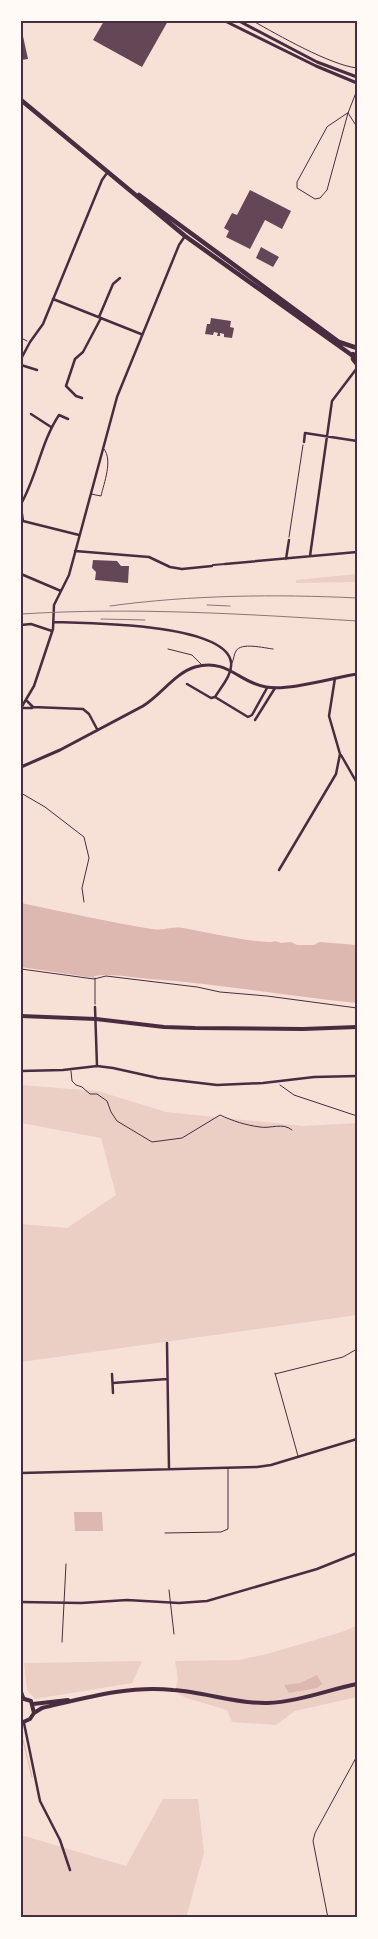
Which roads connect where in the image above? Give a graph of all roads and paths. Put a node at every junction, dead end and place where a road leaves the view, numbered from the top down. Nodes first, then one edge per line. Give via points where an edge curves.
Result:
1 (225, 21) edge
2 (239, 21) edge
3 (253, 21) edge
4 (357, 68) edge
5 (357, 77) edge
6 (357, 83) edge
7 (357, 90) edge
8 (21, 100) edge
9 (348, 113) junction
10 (357, 127) edge
11 (108, 172) junction
12 (187, 234) junction
13 (120, 278) dead end
14 (53, 299) junction
15 (100, 318) junction
16 (142, 334) junction
17 (21, 338) edge
18 (30, 342) junction
19 (357, 348) edge
20 (353, 356) junction
21 (21, 359) edge
22 (357, 364) edge
23 (21, 365) edge
24 (357, 368) edge
25 (37, 370) dead end
26 (82, 398) dead end
27 (31, 414) dead end
28 (68, 419) dead end
29 (51, 428) junction
30 (328, 437) junction
31 (357, 441) edge
32 (304, 442) joint
33 (102, 448) junction
34 (90, 494) junction
35 (21, 504) edge
36 (21, 508) edge
37 (79, 535) junction
38 (289, 540) joint
39 (76, 551) junction
40 (357, 552) edge
41 (310, 556) junction
42 (286, 559) junction
43 (226, 564) joint
44 (212, 566) joint
45 (21, 574) edge
46 (61, 591) junction
47 (54, 622) junction
48 (21, 625) edge
49 (52, 631) junction
50 (168, 649) dead end
51 (273, 649) dead end
52 (231, 663) junction
53 (202, 666) junction
54 (231, 670) junction
55 (357, 674) edge
56 (335, 678) junction
57 (187, 684) dead end
58 (267, 688) junction
59 (275, 688) junction
60 (215, 697) junction
61 (27, 701) junction
62 (21, 708) edge
63 (34, 708) junction
64 (255, 720) dead end
65 (97, 729) junction
66 (340, 754) junction
67 (21, 767) edge
68 (357, 783) edge
69 (21, 793) edge
70 (279, 870) dead end
71 (84, 902) dead end
72 (21, 969) edge
73 (95, 978) junction
74 (95, 1007) joint
75 (357, 1008) edge
76 (21, 1016) edge
77 (96, 1019) junction
78 (357, 1027) edge
79 (97, 1066) junction
80 (21, 1070) edge
81 (71, 1070) junction
82 (357, 1076) edge
83 (275, 1081) junction
84 (357, 1116) edge
85 (292, 1130) dead end
86 (167, 1344) dead end
87 (357, 1349) edge
88 (112, 1374) dead end
89 (167, 1379) junction
90 (113, 1383) junction
91 (113, 1393) dead end
92 (357, 1439) edge
93 (299, 1456) junction
94 (228, 1467) junction
95 (169, 1468) junction
96 (21, 1472) edge
97 (165, 1533) dead end
98 (357, 1553) edge
99 (66, 1564) dead end
100 (170, 1590) dead end
101 (21, 1602) edge
102 (170, 1602) junction
103 (64, 1603) junction
104 (174, 1634) dead end
105 (62, 1642) dead end
106 (357, 1684) edge
107 (21, 1690) edge
108 (87, 1697) junction
109 (22, 1698) edge
110 (33, 1704) junction
111 (34, 1713) junction
112 (22, 1723) edge
113 (357, 1756) edge
114 (70, 1870) dead end
115 (328, 1918) edge

1 - 6 street
2 - 5 street via 316,62
3 - 4 lane via 345,66
7 - 9 lane
8 - 11 main road
9 - 9 lane via 327,190 320,198 314,199 301,192 297,182 328,127
9 - 10 lane
11 - 12 main road
11 - 14 street
12 - 16 street via 179,245
12 - 19 main road via 339,342
12 - 20 main road
13 - 15 street via 113,284
14 - 15 street
14 - 18 street via 43,324
15 - 16 street
15 - 26 street via 83,352 75,359 66,386
16 - 33 street via 117,397
17 - 18 path
18 - 21 street
19 - 20 main road
20 - 22 main road
23 - 25 street
24 - 30 street via 332,401
27 - 29 street
28 - 29 street via 59,415
29 - 35 street
30 - 31 street
30 - 32 street via 305,433
30 - 41 street
32 - 38 path
33 - 34 street
33 - 34 lane via 108,460 101,496
34 - 37 street
36 - 37 street via 24,521
37 - 39 street
38 - 42 street
39 - 44 street via 149,557 182,569
39 - 46 street
40 - 41 street
41 - 42 street
42 - 43 street
43 - 44 street
45 - 46 street
46 - 47 street via 54,605
47 - 49 street
47 - 52 street via 119,624 184,634 213,643 228,654
48 - 49 street via 31,624
49 - 61 street
50 - 53 lane via 192,656
51 - 52 lane via 241,647 235,651
52 - 54 street
53 - 54 street via 222,666
53 - 65 street via 185,672 150,702
54 - 58 street
54 - 60 street
55 - 56 street
56 - 59 street
56 - 66 street via 329,716
57 - 60 street via 211,698
58 - 59 street
58 - 60 street via 248,717
59 - 64 street
61 - 62 street
61 - 63 street
62 - 63 street
63 - 65 street via 83,709
65 - 67 street
66 - 68 street
66 - 70 street via 333,779
69 - 71 path via 46,807 84,837 89,858 82,888
72 - 73 path
73 - 74 path
73 - 75 path via 106,976
74 - 77 street
76 - 77 main road
77 - 78 main road via 195,1028
77 - 79 street
79 - 81 street
79 - 83 street via 217,1085
80 - 81 street
81 - 85 path via 76,1085 107,1101 117,1121 152,1142 182,1138 220,1115 234,1122 262,1128 275,1126
82 - 83 street
83 - 84 path via 294,1096
86 - 89 street
87 - 93 lane via 343,1357 275,1373
88 - 90 street
89 - 90 street
89 - 95 street
90 - 91 street
92 - 93 street
93 - 94 street via 271,1465
94 - 95 street
94 - 97 lane via 228,1529 221,1532
95 - 96 street
98 - 102 street via 317,1569 216,1599
99 - 103 lane
100 - 102 lane
101 - 103 street
102 - 103 street
102 - 104 lane
103 - 105 lane
106 - 108 main road via 270,1703 159,1688
107 - 109 street
108 - 110 main road
108 - 111 main road
109 - 110 main road
110 - 111 main road
111 - 112 main road via 30,1720
112 - 114 street via 40,1801 60,1840
113 - 115 path via 313,1841

